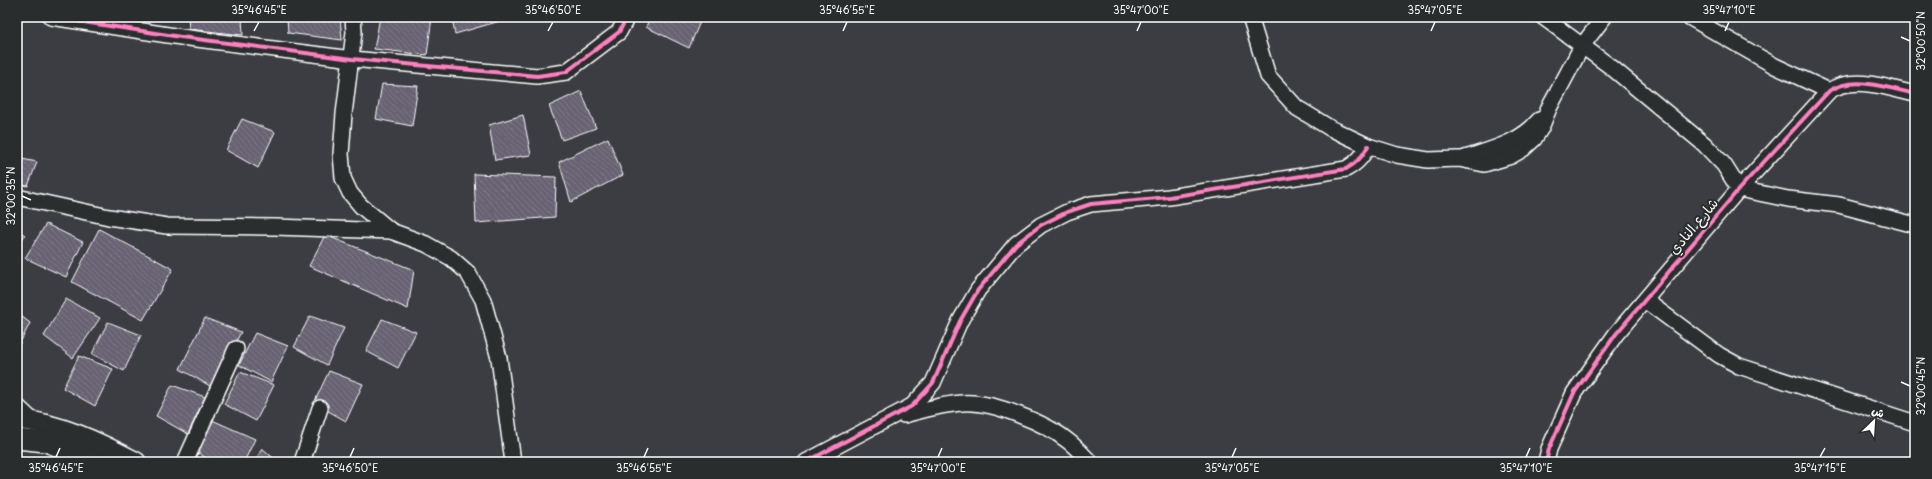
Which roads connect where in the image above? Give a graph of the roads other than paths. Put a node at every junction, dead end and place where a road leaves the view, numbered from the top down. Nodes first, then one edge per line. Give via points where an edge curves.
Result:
1 (51, 17) edge
2 (353, 17) edge
3 (627, 17) edge
4 (1250, 17) edge
5 (1543, 17) edge
6 (1604, 17) edge
7 (1689, 17) edge
8 (1582, 46) junction
9 (352, 59) junction
10 (1829, 91) junction
11 (1915, 94) edge
12 (1368, 146) junction
13 (1739, 189) junction
14 (17, 197) edge
15 (1915, 225) edge
16 (391, 231) junction
17 (1646, 301) junction
18 (236, 349) dead end
19 (17, 406) edge
20 (320, 408) dead end
21 (889, 418) junction
22 (26, 420) edge
23 (1915, 423) edge
24 (17, 439) edge
25 (46, 442) junction
26 (97, 462) edge
27 (136, 462) edge
28 (185, 462) edge
29 (302, 462) edge
30 (513, 462) edge
31 (806, 462) edge
32 (1090, 462) edge
33 (1546, 462) edge

1 - 9 street
2 - 9 street
3 - 9 street via 619,32 566,72 537,76
4 - 12 street via 1268,76 1297,108 1330,128
5 - 8 street
6 - 8 street
7 - 10 street via 1775,66
8 - 12 street via 1549,108 1536,124 1516,139 1459,160 1428,160 1397,155
8 - 13 street via 1704,144 1724,165
9 - 16 street via 344,114 341,154 343,178 350,193 361,206
10 - 11 street, شارع النادي via 1851,83
10 - 13 street, شارع النادي
12 - 21 street via 1356,164 1346,169 1169,197 1091,204 1066,212 1041,225 1016,244 978,290 960,321 933,383 912,406
13 - 15 street via 1788,199 1839,205
13 - 17 street, شارع النادي
14 - 16 street via 109,217 166,226
16 - 30 street via 426,244 451,258 468,273 483,300 498,358
17 - 23 street via 1719,355 1739,366
17 - 33 street, شارع النادي via 1616,334 1574,393 1549,448
18 - 28 street
19 - 22 street
20 - 29 street
21 - 31 street
21 - 32 street via 936,406 965,403 998,408 1032,420 1068,440
22 - 25 street
22 - 27 street via 74,432
24 - 25 street
25 - 26 street

